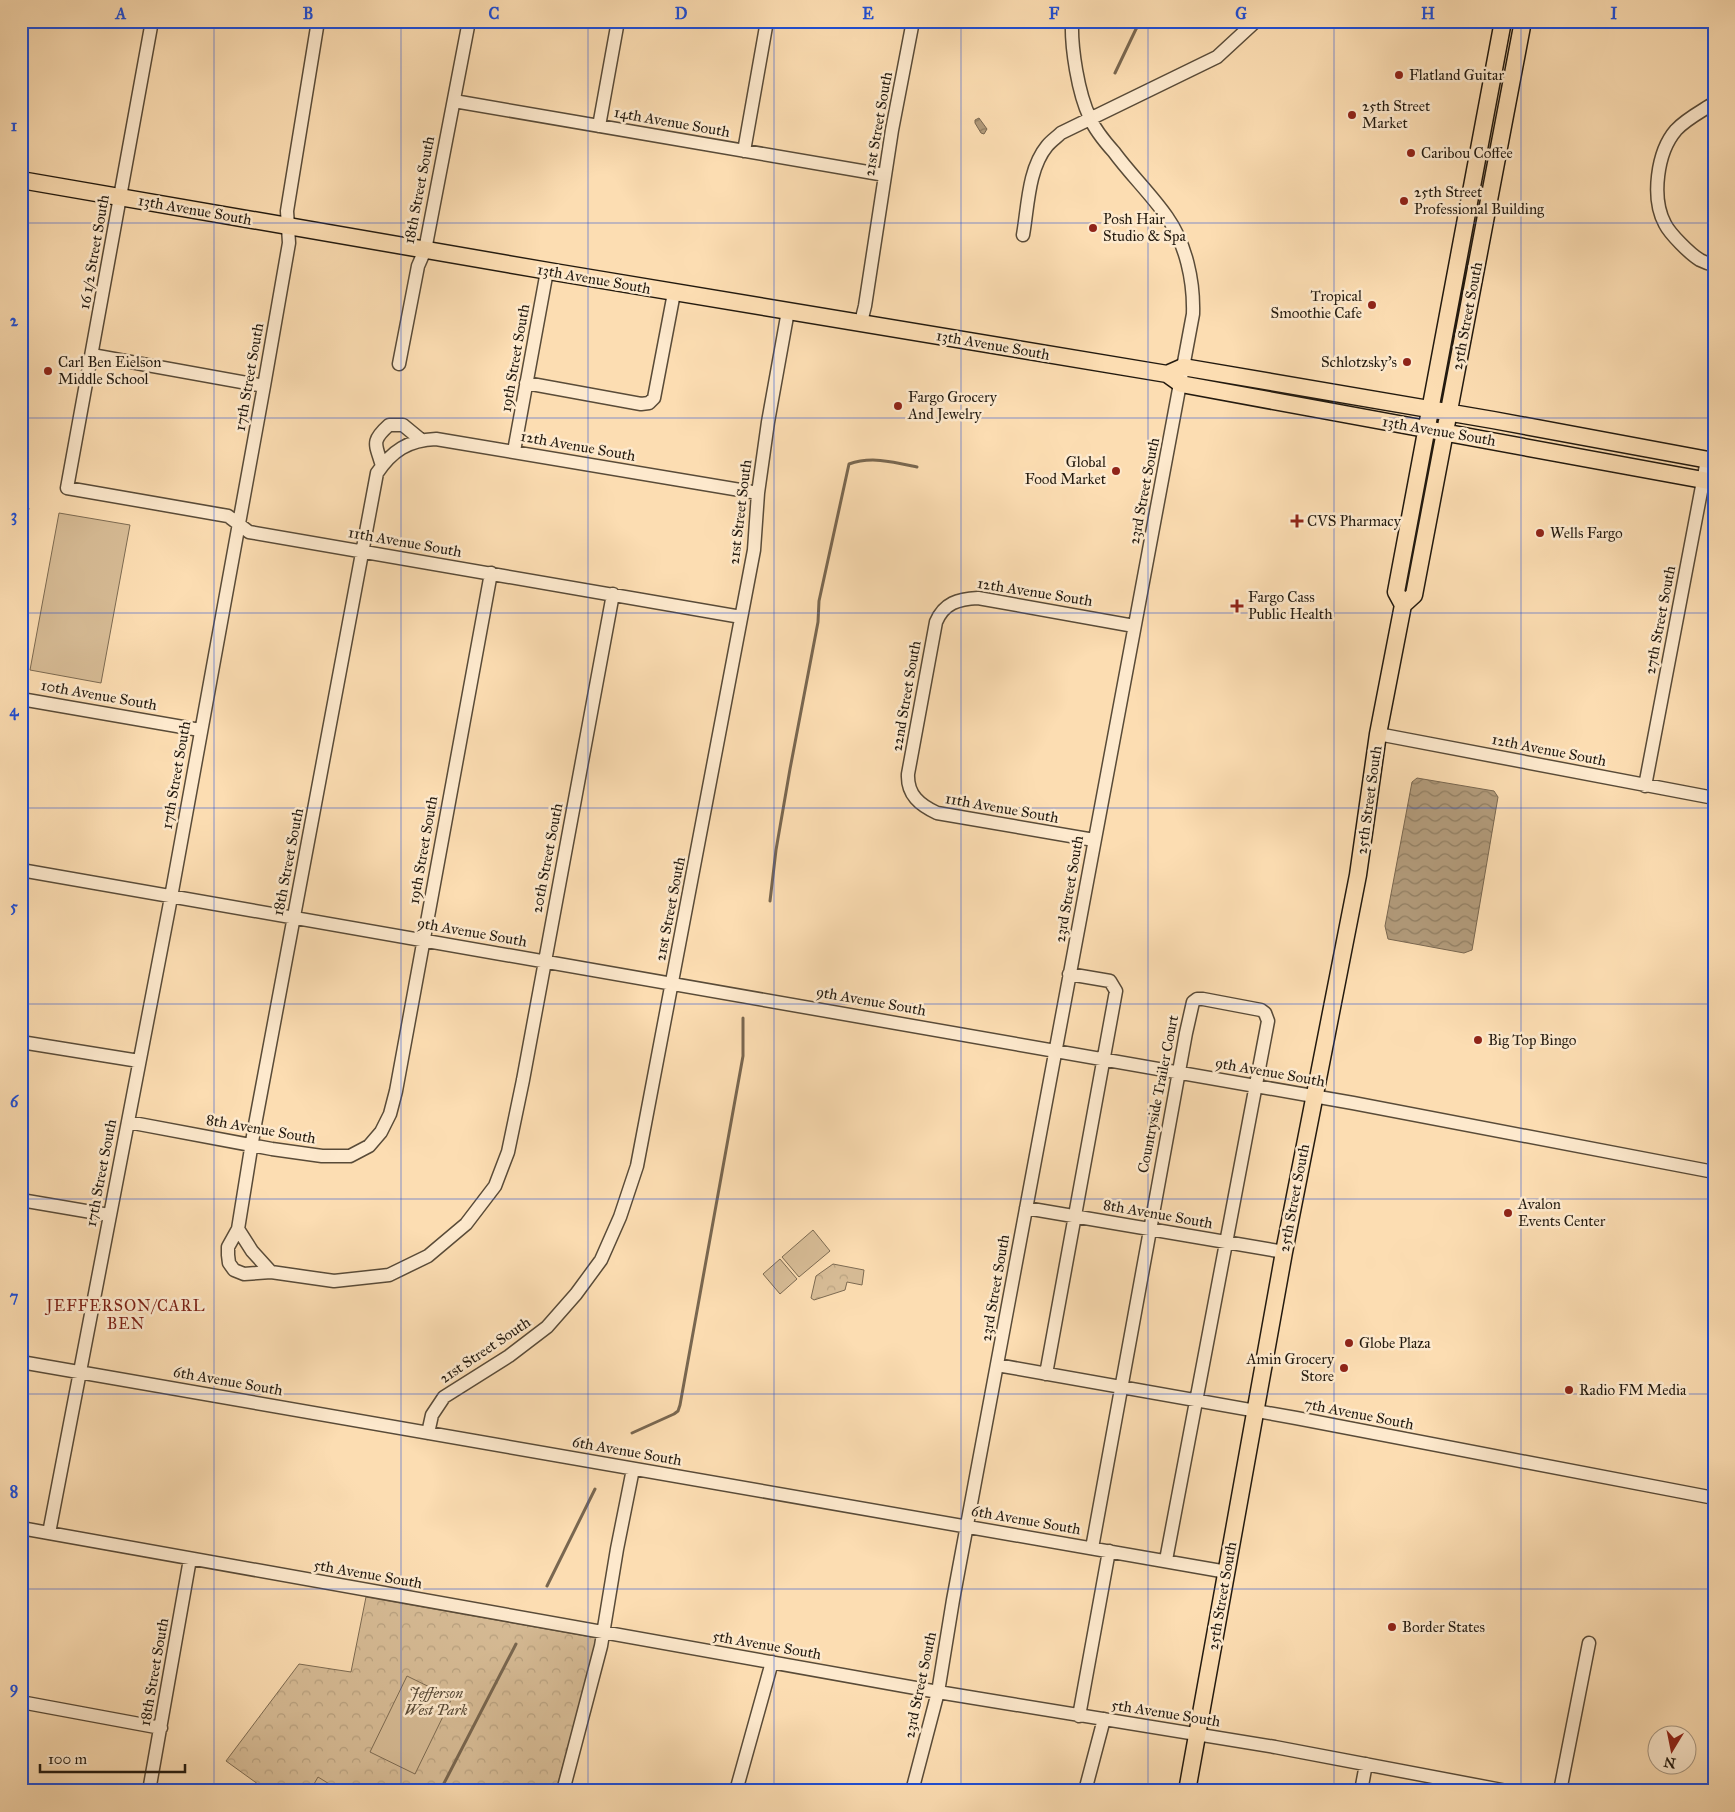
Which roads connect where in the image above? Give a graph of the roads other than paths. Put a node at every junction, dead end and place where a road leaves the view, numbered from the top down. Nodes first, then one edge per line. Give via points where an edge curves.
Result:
1 (152, 21) edge
2 (318, 21) edge
3 (469, 21) edge
4 (618, 21) edge
5 (768, 21) edge
6 (913, 21) edge
7 (1072, 21) edge
8 (1256, 21) edge
9 (1503, 21) edge
10 (1523, 21) edge
11 (454, 101) junction
12 (1714, 104) edge
13 (1090, 118) junction
14 (598, 126) junction
15 (744, 151) junction
16 (885, 175) junction
17 (21, 180) edge
18 (120, 197) junction
19 (288, 226) junction
20 (1023, 235) dead end
21 (425, 250) junction
22 (1714, 266) edge
23 (547, 271) junction
24 (674, 293) junction
25 (788, 311) junction
26 (861, 322) junction
27 (92, 355) junction
28 (400, 364) dead end
29 (1182, 375) junction
30 (526, 383) junction
31 (264, 386) junction
32 (1430, 410) junction
33 (1449, 413) junction
34 (1426, 429) junction
35 (1445, 432) junction
36 (420, 439) junction
37 (514, 452) junction
38 (1710, 460) edge
39 (382, 466) junction
40 (1708, 481) edge
41 (68, 488) joint
42 (758, 493) junction
43 (239, 523) junction
44 (362, 551) junction
45 (491, 573) junction
46 (613, 594) junction
47 (1403, 605) junction
48 (945, 607) joint
49 (741, 617) junction
50 (1128, 625) junction
51 (21, 699) edge
52 (200, 730) junction
53 (1378, 734) junction
54 (1645, 786) junction
55 (912, 793) joint
56 (1714, 798) edge
57 (1094, 840) junction
58 (21, 870) edge
59 (171, 897) junction
60 (294, 917) junction
61 (424, 941) junction
62 (545, 962) junction
63 (1070, 974) junction
64 (673, 983) junction
65 (21, 1042) edge
66 (1055, 1051) junction
67 (1104, 1060) junction
68 (139, 1061) junction
69 (1179, 1072) junction
70 (1255, 1085) junction
71 (1314, 1096) junction
72 (128, 1122) junction
73 (382, 1132) joint
74 (252, 1145) junction
75 (1714, 1172) edge
76 (21, 1200) edge
77 (1026, 1208) junction
78 (109, 1215) junction
79 (1075, 1216) junction
80 (1149, 1229) junction
81 (238, 1230) junction
82 (1226, 1242) junction
83 (1284, 1252) junction
84 (271, 1272) junction
85 (21, 1362) edge
86 (997, 1366) junction
87 (81, 1372) junction
88 (1046, 1374) junction
89 (1120, 1386) junction
90 (1196, 1400) junction
91 (1255, 1411) junction
92 (428, 1433) junction
93 (633, 1469) junction
94 (1714, 1498) edge
95 (967, 1526) junction
96 (21, 1528) edge
97 (49, 1533) junction
98 (1092, 1548) junction
99 (1109, 1551) junction
100 (190, 1559) junction
101 (1166, 1560) junction
102 (1227, 1572) junction
103 (603, 1632) junction
104 (1589, 1643) dead end
105 (772, 1662) junction
106 (938, 1692) junction
107 (21, 1702) edge
108 (1079, 1716) junction
109 (1104, 1719) junction
110 (161, 1728) junction
111 (1198, 1734) junction
112 (1366, 1764) junction
113 (149, 1791) edge
114 (563, 1791) edge
115 (736, 1791) edge
116 (912, 1791) edge
117 (1085, 1791) edge
118 (1187, 1791) edge
119 (1361, 1791) edge
120 (1507, 1791) edge
121 (1560, 1791) edge

1 - 18 street, 16 1/2 Street South
2 - 19 street, 17th Street South via 287,211
3 - 11 street, 18th Street South
4 - 14 street
5 - 15 street
6 - 16 street, 21st Street South
7 - 13 street, 23rd Street South via 1076,69
8 - 13 street via 1217,58
9 - 32 main road, 25th Street South
10 - 33 main road, 25th Street South
11 - 14 street, 14th Avenue South
11 - 21 street, 18th Street South
12 - 22 street via 1677,129 1659,165 1657,186 1665,224 1699,259
13 - 20 street via 1061,133 1047,146 1033,179
13 - 29 street, 23rd Street South via 1128,172 1166,215 1184,250 1194,294
14 - 15 street, 14th Avenue South
15 - 16 street, 14th Avenue South
16 - 26 street, 21st Street South
17 - 18 main road, 13th Avenue South
18 - 19 main road, 13th Avenue South
18 - 27 street, 16 1/2 Street South
19 - 21 main road, 13th Avenue South
19 - 31 street, 17th Street South via 289,243
21 - 23 main road, 13th Avenue South
21 - 28 street, 18th Street South via 418,266
23 - 24 main road, 13th Avenue South
23 - 30 street, 19th Street South
24 - 25 main road, 13th Avenue South
24 - 30 street via 654,398 649,403
25 - 26 main road, 13th Avenue South
25 - 42 street, 21st Street South
26 - 29 main road, 13th Avenue South
27 - 31 street
27 - 41 street, 16 1/2 Street South
29 - 32 main road, 13th Avenue South
29 - 34 main road, 13th Avenue South
29 - 50 street, 23rd Street South
30 - 37 street, 19th Street South
31 - 43 street, 17th Street South
32 - 33 main road, 13th Avenue South
32 - 34 main road, 25th Street South
33 - 35 main road, 25th Street South
33 - 38 main road, 13th Avenue South
34 - 35 main road, 13th Avenue South
34 - 47 main road, 25th Street South via 1396,592
35 - 40 main road, 13th Avenue South
35 - 47 main road, 25th Street South via 1414,595
36 - 37 street, 12th Avenue South
36 - 39 street, 18th Street South via 405,445
36 - 39 street via 403,425 389,425 378,435 376,444
37 - 42 street, 12th Avenue South
38 - 40 street, 27th Street South
39 - 44 street, 18th Street South via 377,473
40 - 54 street, 27th Street South
41 - 43 street, 11th Avenue South via 228,516
42 - 49 street, 21st Street South via 754,550
43 - 44 street, 11th Avenue South via 249,532
43 - 52 street, 17th Street South
44 - 45 street, 11th Avenue South
44 - 60 street, 18th Street South
45 - 46 street, 11th Avenue South
45 - 61 street, 19th Street South
46 - 49 street, 11th Avenue South
46 - 62 street, 20th Street South
47 - 53 main road, 25th Street South
48 - 50 street, 12th Avenue South via 958,600 978,598
48 - 55 street, 22nd Street South via 936,622 910,766 908,782
49 - 64 street, 21st Street South
50 - 57 street, 23rd Street South
51 - 52 street, 10th Avenue South
52 - 59 street, 17th Street South
53 - 54 street, 12th Avenue South
53 - 71 main road, 25th Street South via 1358,875
54 - 56 street, 12th Avenue South
55 - 57 street, 11th Avenue South via 918,802 937,813
57 - 63 street, 23rd Street South
58 - 59 street, 9th Avenue South
59 - 60 street, 9th Avenue South
59 - 68 street, 17th Street South
60 - 61 street, 9th Avenue South
60 - 74 street, 18th Street South
61 - 62 street, 9th Avenue South
61 - 73 street, 19th Street South via 396,1091
62 - 64 street, 9th Avenue South
62 - 84 street, 20th Street South via 508,1152 495,1186 466,1224 428,1256 389,1275 334,1281
63 - 66 street, 23rd Street South
63 - 67 street via 1110,981 1116,991
64 - 66 street, 9th Avenue South
64 - 92 street, 21st Street South via 637,1166 602,1260 547,1327 509,1356 444,1397 432,1415
65 - 68 street
66 - 67 street, 9th Avenue South
66 - 77 street, 23rd Street South
67 - 69 street, 9th Avenue South
67 - 79 street
68 - 72 street, 17th Street South
69 - 70 street, 9th Avenue South
69 - 70 street, Countryside Trailer Court via 1193,1002 1203,999 1265,1013 1268,1021
69 - 80 street, Countryside Trailer Court
70 - 71 street, 9th Avenue South
70 - 82 street, Countryside Trailer Court
71 - 75 street, 9th Avenue South
71 - 83 main road, 25th Street South
72 - 74 street, 8th Avenue South
72 - 78 street, 17th Street South
73 - 74 street, 8th Avenue South via 369,1146 350,1156 322,1156
74 - 81 street, 18th Street South
76 - 78 street
77 - 79 street, 8th Avenue South
77 - 86 street, 23rd Street South
78 - 87 street, 17th Street South
79 - 80 street, 8th Avenue South
79 - 88 street
80 - 82 street, 8th Avenue South
80 - 89 street, Countryside Trailer Court
81 - 84 street
81 - 84 street, 18th Street South via 228,1247 229,1264 244,1274
82 - 83 street, 8th Avenue South
82 - 90 street, Countryside Trailer Court
83 - 91 main road, 25th Street South
85 - 87 street, 6th Avenue South
86 - 88 street, 7th Avenue South
86 - 95 street, 23rd Street South
87 - 92 street, 6th Avenue South
87 - 97 street, 17th Street South
88 - 89 street, 7th Avenue South
89 - 90 street, 7th Avenue South
89 - 98 street, Countryside Trailer Court
90 - 91 street, 7th Avenue South
90 - 101 street, Countryside Trailer Court
91 - 94 street, 7th Avenue South
91 - 102 main road, 25th Street South
92 - 93 street, 6th Avenue South
93 - 95 street, 6th Avenue South
93 - 103 street
95 - 98 street, 6th Avenue South
95 - 106 street, 23rd Street South
96 - 97 street, 5th Avenue South
97 - 100 street, 5th Avenue South
98 - 99 street, 6th Avenue South
99 - 101 street, 6th Avenue South
99 - 108 street
100 - 103 street, 5th Avenue South
100 - 110 street, 18th Street South
101 - 102 street, 6th Avenue South
102 - 111 main road, 25th Street South
103 - 105 street, 5th Avenue South
103 - 114 street
104 - 121 street
105 - 106 street, 5th Avenue South
105 - 115 street
106 - 108 street, 5th Avenue South
106 - 116 street, 23rd Street South
107 - 110 street
108 - 109 street, 5th Avenue South
109 - 111 street, 5th Avenue South
109 - 117 street
110 - 113 street, 18th Street South
111 - 112 street, 5th Avenue South
111 - 118 main road, 25th Street South
112 - 119 street
112 - 120 street, 5th Avenue South

